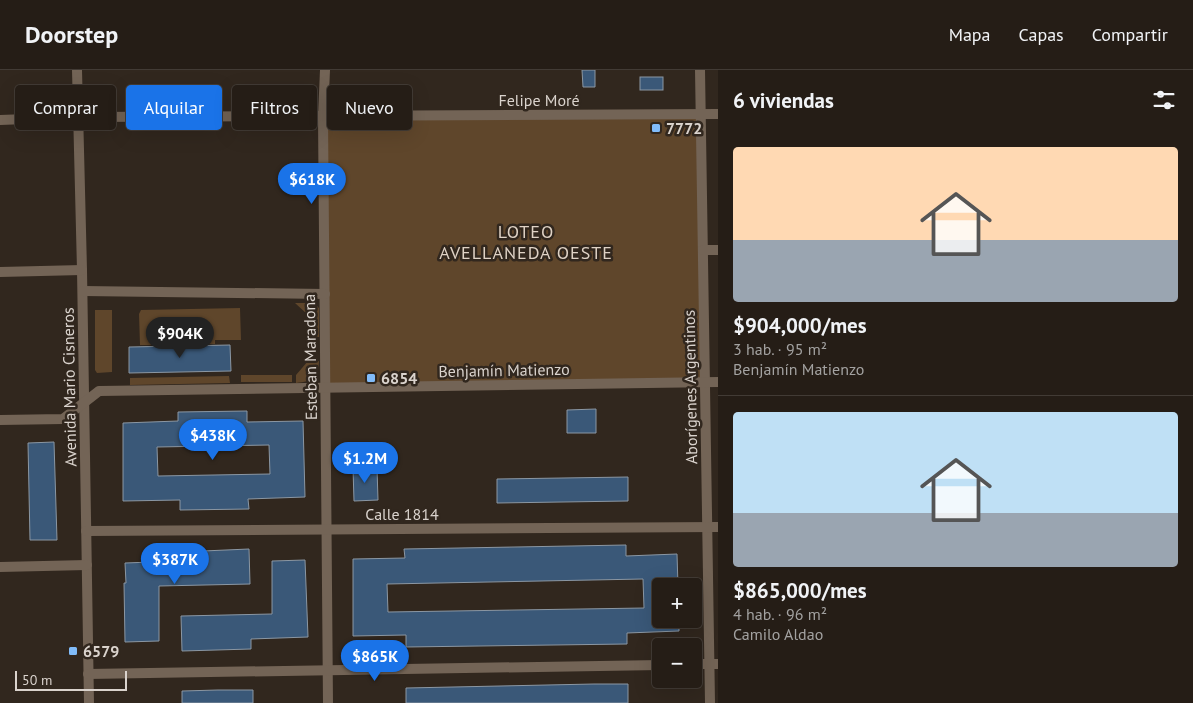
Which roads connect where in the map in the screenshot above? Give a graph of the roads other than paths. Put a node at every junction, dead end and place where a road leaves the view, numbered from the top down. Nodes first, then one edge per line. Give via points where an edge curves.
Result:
1 (77, 70) edge
2 (325, 70) edge
3 (700, 70) edge
4 (77, 85) edge
5 (701, 114) junction
6 (718, 114) edge
7 (116, 117) edge
8 (323, 117) junction
9 (15, 119) edge
10 (0, 120) edge
11 (78, 130) edge
12 (703, 250) junction
13 (718, 250) edge
14 (82, 270) junction
15 (0, 272) edge
16 (83, 291) junction
17 (324, 294) junction
18 (705, 382) junction
19 (718, 382) edge
20 (326, 387) junction
21 (84, 402) junction
22 (0, 420) edge
23 (707, 527) junction
24 (718, 527) edge
25 (327, 529) junction
26 (86, 531) junction
27 (87, 565) junction
28 (0, 567) edge
29 (652, 664) edge
30 (714, 664) edge
31 (328, 670) junction
32 (88, 674) junction
33 (89, 703) edge
34 (328, 703) edge
35 (710, 703) edge

1 - 4 street, Avenida Mario Cisneros
2 - 8 street, Esteban Maradona
3 - 5 street, Aborígenes Argentinos
5 - 6 street, Felipe Moré
5 - 8 street, Felipe Moré
5 - 12 street, Aborígenes Argentinos
7 - 8 street, Felipe Moré
8 - 17 street, Esteban Maradona
9 - 10 street, Felipe Moré
11 - 14 street, Avenida Mario Cisneros
12 - 13 street
12 - 18 street, Aborígenes Argentinos
14 - 15 street
14 - 16 street, Avenida Mario Cisneros
16 - 17 street
16 - 21 street, Avenida Mario Cisneros
17 - 20 street, Esteban Maradona
18 - 19 street, Benjamín Matienzo
18 - 20 street, Benjamín Matienzo
18 - 23 street, Aborígenes Argentinos
20 - 21 street, Benjamín Matienzo via 99,391
20 - 25 street, Esteban Maradona
21 - 22 street, Benjamín Matienzo via 63,419
21 - 26 street, Avenida Mario Cisneros
23 - 24 street, Calle 1814
23 - 25 street, Calle 1814
23 - 30 street, Aborígenes Argentinos
25 - 26 street, Calle 1814
25 - 31 street, Esteban Maradona
26 - 27 street, Avenida Mario Cisneros
27 - 28 street
27 - 32 street, Avenida Mario Cisneros
29 - 31 street
30 - 35 street, Aborígenes Argentinos
31 - 32 street
31 - 34 street, Esteban Maradona
32 - 33 street, Avenida Mario Cisneros

